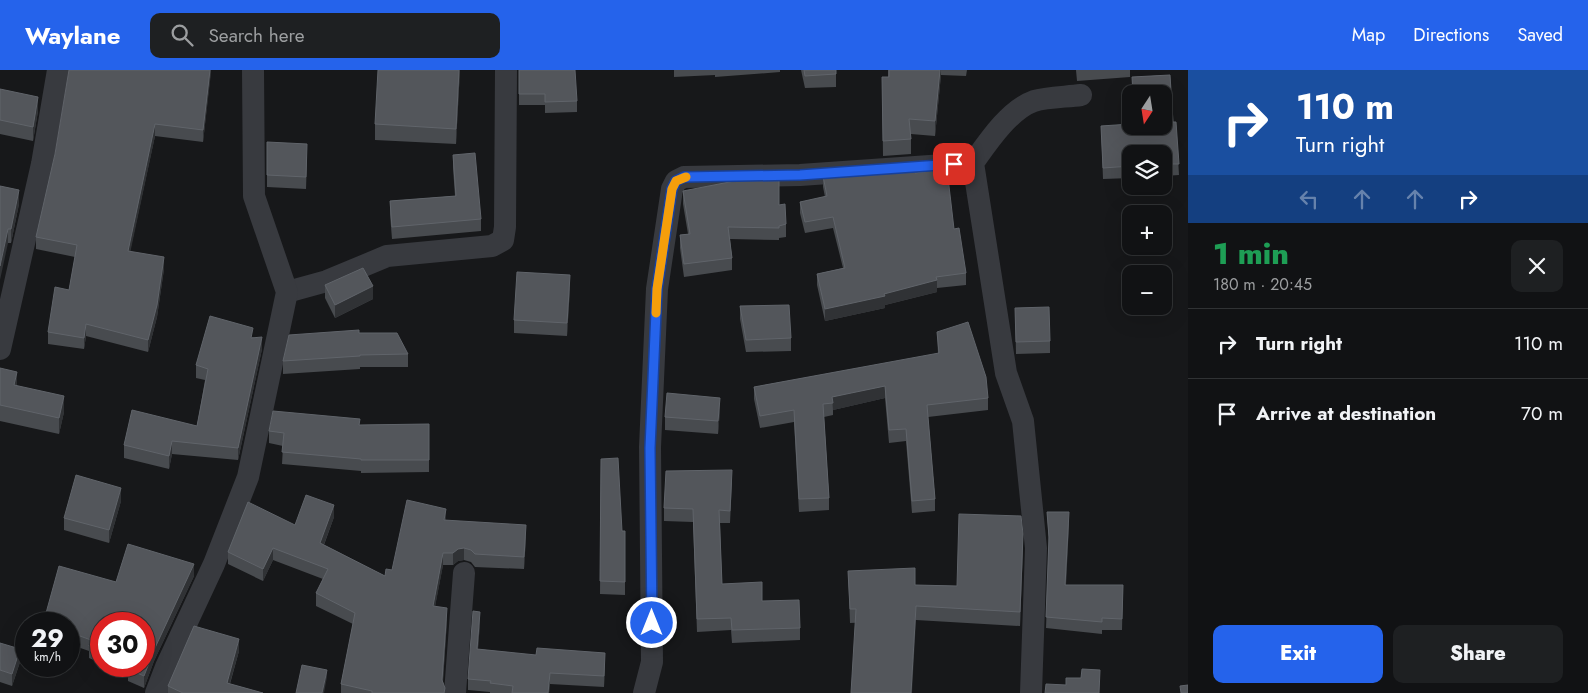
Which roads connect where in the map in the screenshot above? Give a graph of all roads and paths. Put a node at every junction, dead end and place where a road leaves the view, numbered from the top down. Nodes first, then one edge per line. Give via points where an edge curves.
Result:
1 (58, 70) edge
2 (253, 70) edge
3 (506, 70) edge
4 (1081, 95) dead end
5 (973, 162) junction
6 (287, 292) junction
7 (0, 349) edge
8 (464, 573) dead end
9 (156, 693) edge
10 (455, 693) edge
11 (644, 693) edge
12 (1031, 693) edge

1 - 7 street via 42,164
2 - 6 street via 254,196
3 - 6 street via 503,240 492,246 387,256 327,281
4 - 5 street via 1034,101 1018,110
5 - 11 street via 800,175 684,177 676,181 672,189 657,289 650,448 652,662
5 - 12 street via 1006,373 1023,422 1036,548
6 - 9 street via 248,477 214,564
8 - 10 street

